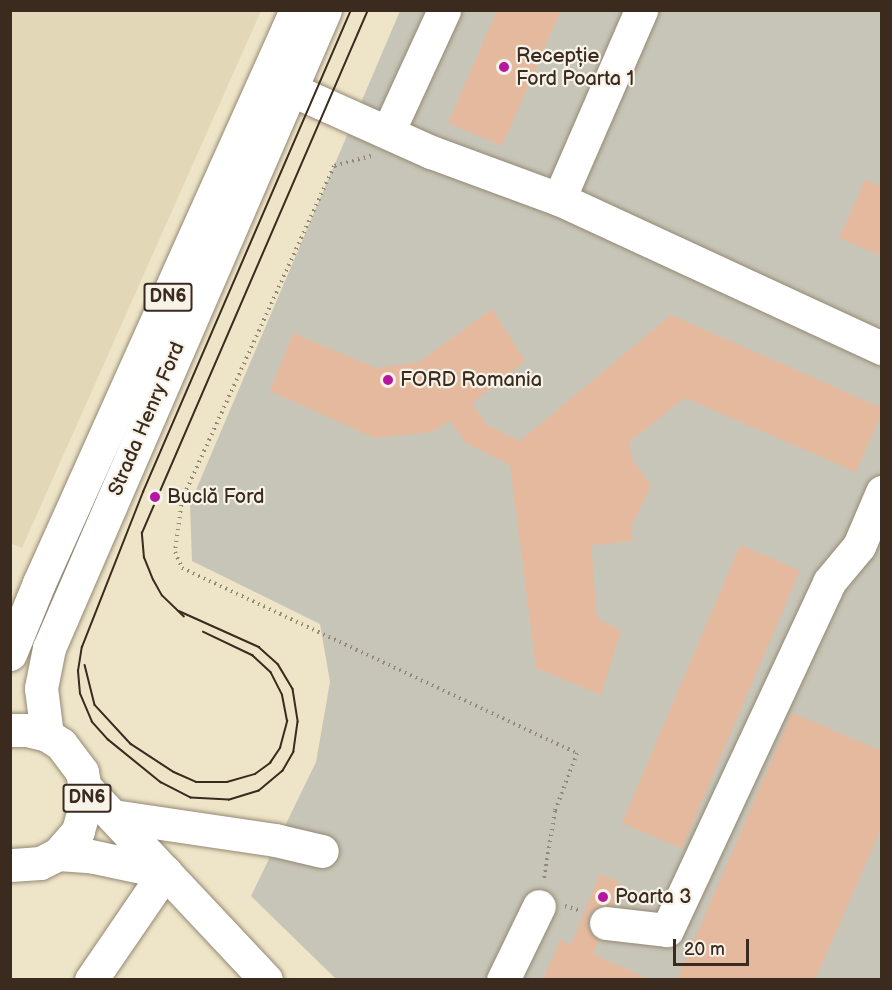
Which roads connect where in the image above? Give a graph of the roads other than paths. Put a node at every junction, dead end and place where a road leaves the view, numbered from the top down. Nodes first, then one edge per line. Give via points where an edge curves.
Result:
1 (296, 10) edge
2 (325, 10) edge
3 (444, 10) edge
4 (641, 10) edge
5 (290, 89) junction
6 (388, 132) junction
7 (559, 200) junction
8 (882, 348) edge
9 (882, 492) edge
10 (10, 654) edge
11 (10, 730) edge
12 (47, 735) junction
13 (86, 788) junction
14 (113, 816) junction
15 (322, 850) dead end
16 (58, 854) junction
17 (10, 865) edge
18 (165, 872) junction
19 (539, 906) road end
20 (606, 923) road end
21 (91, 980) edge
22 (266, 980) edge
23 (503, 980) edge

1 - 10 main road, Strada Henry Ford / DN6
2 - 5 main road, Strada Henry Ford / DN6
3 - 6 main road
4 - 7 main road
5 - 6 main road
5 - 12 main road, Strada Henry Ford / DN6 via 49,648 41,688
6 - 7 main road
7 - 8 main road
9 - 20 main road via 859,546 824,593 667,930
11 - 12 main road
12 - 13 main road, DN6 via 73,757
13 - 14 main road
13 - 16 main road, DN6 via 83,821 72,841
14 - 15 main road
14 - 18 main road
16 - 17 main road via 40,863
16 - 18 main road via 110,859
18 - 21 main road
18 - 22 main road
19 - 23 main road

